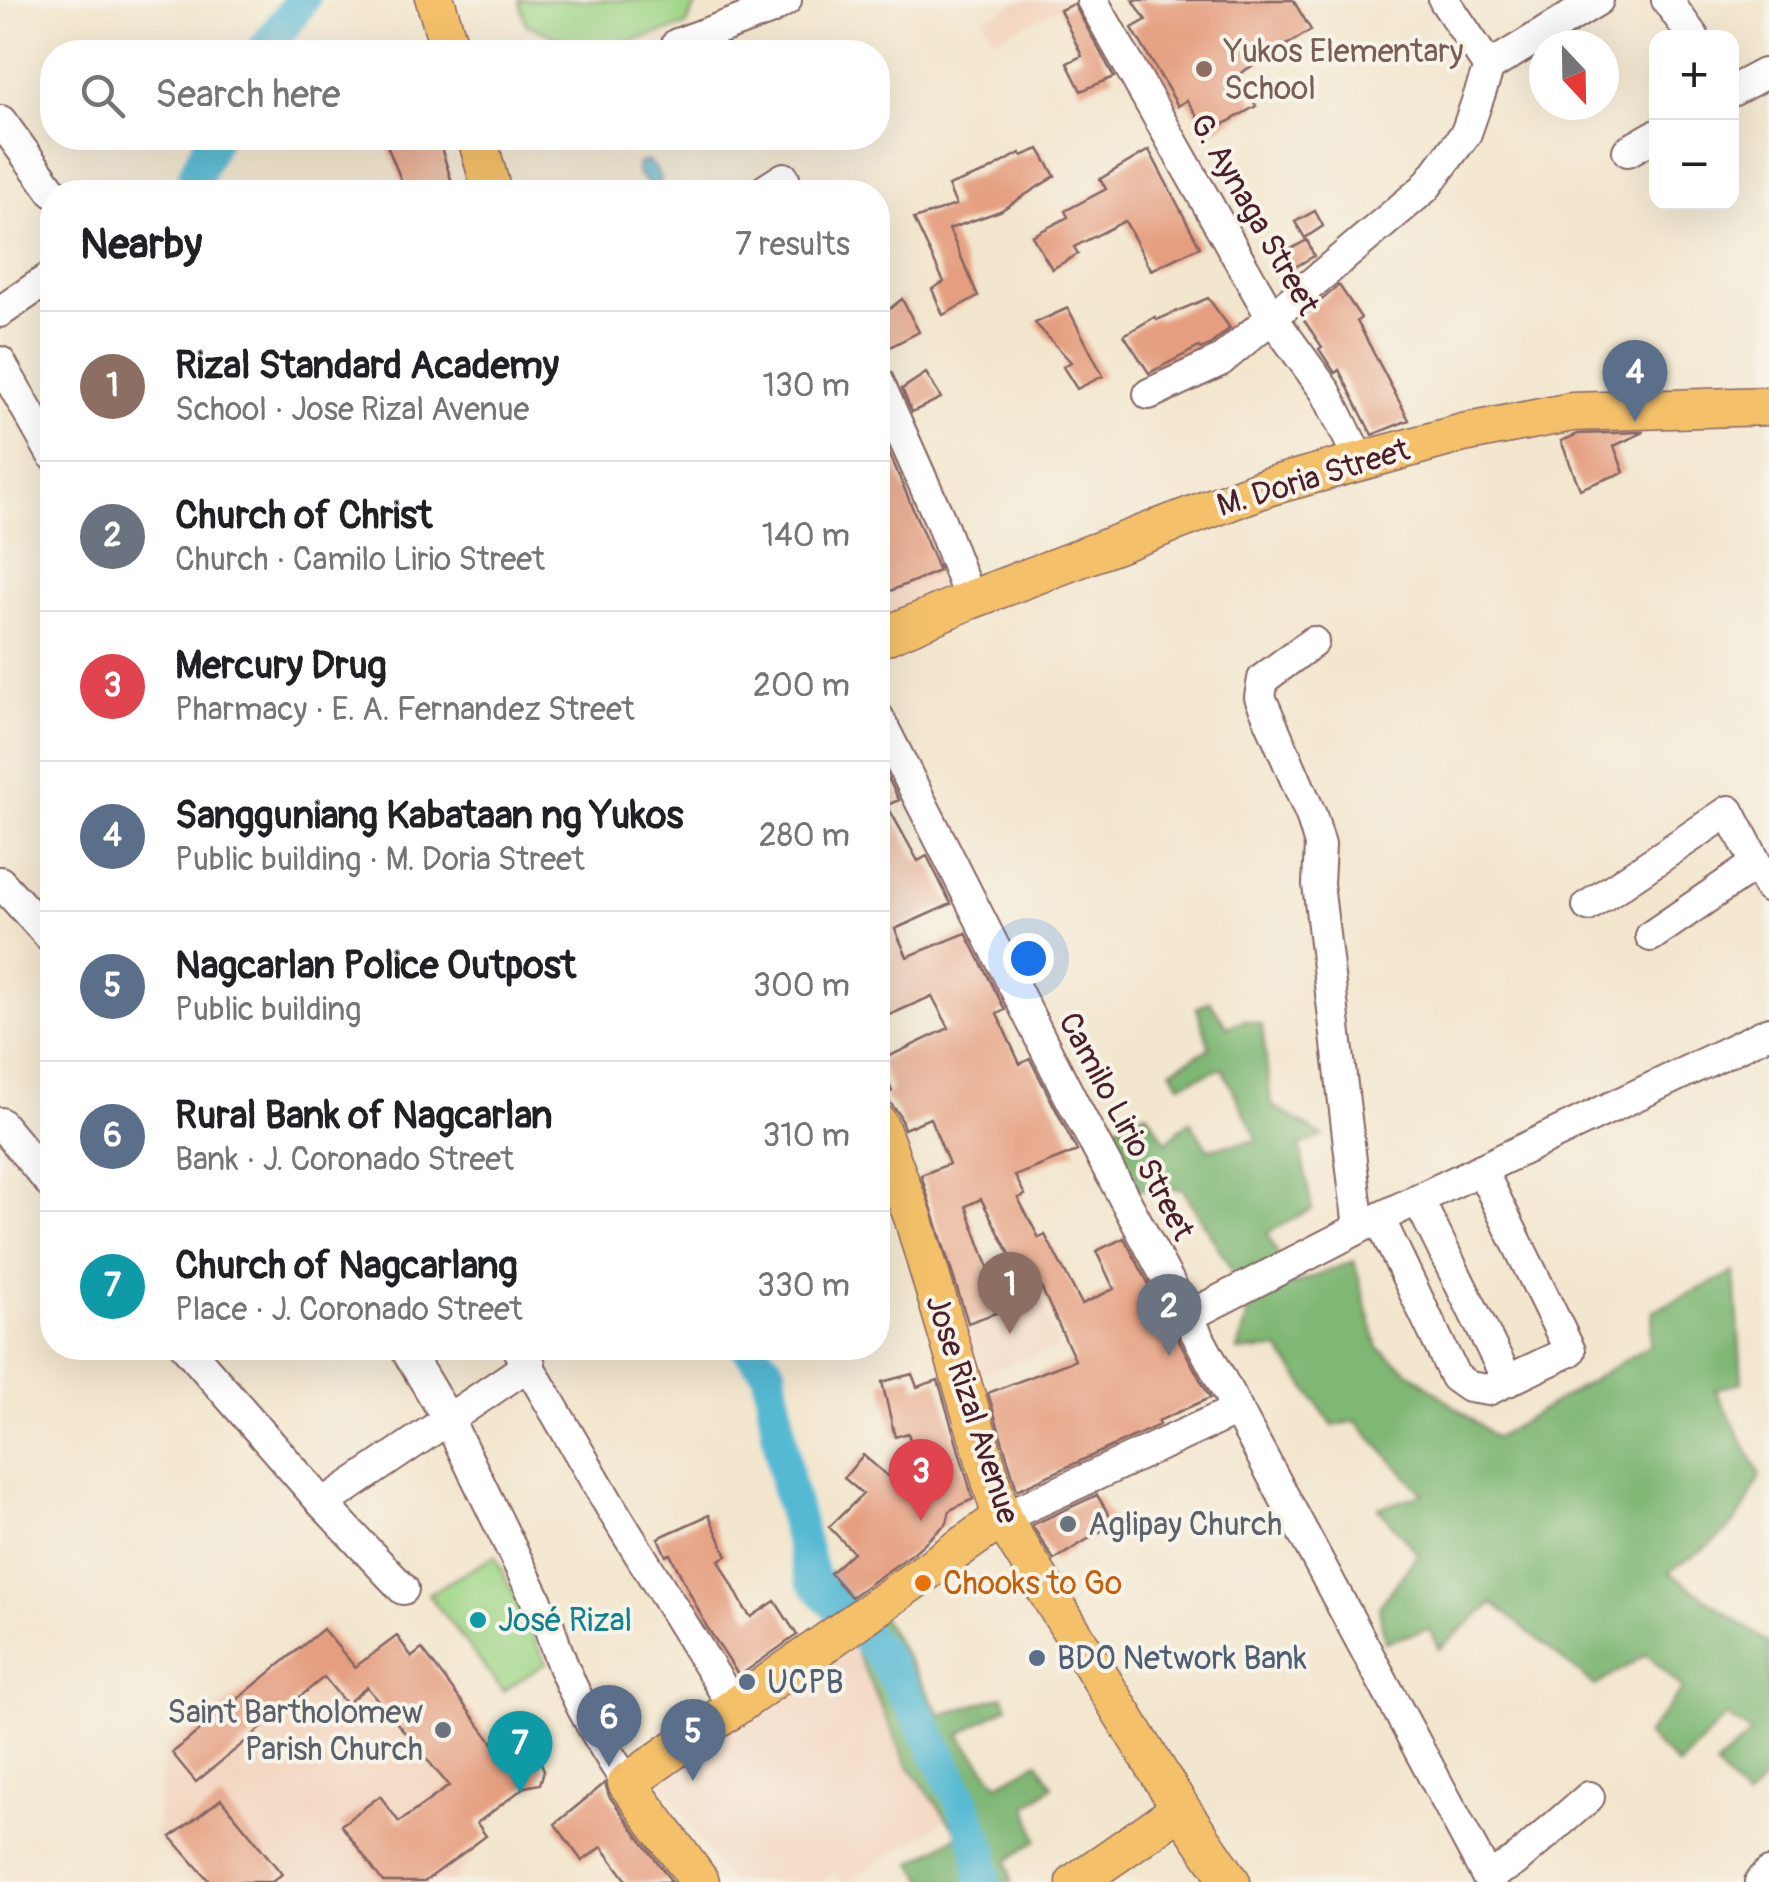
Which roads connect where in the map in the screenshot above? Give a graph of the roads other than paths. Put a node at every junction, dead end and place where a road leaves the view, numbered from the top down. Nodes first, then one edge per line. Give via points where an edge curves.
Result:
1 (435, 0) edge
2 (786, 0) edge
3 (1092, 0) edge
4 (1444, 0) edge
5 (1598, 0) edge
6 (1667, 0) edge
7 (1688, 30) edge
8 (448, 40) edge
9 (688, 40) edge
10 (1490, 67) junction
11 (1764, 74) dead end
12 (1739, 87) edge
13 (1, 120) edge
14 (1649, 138) edge
15 (480, 150) edge
16 (1628, 151) dead end
17 (44, 180) edge
18 (489, 180) edge
19 (40, 284) edge
20 (0, 312) edge
21 (1271, 316) junction
22 (0, 362) edge
23 (1149, 394) dead end
24 (1769, 406) edge
25 (890, 408) edge
26 (40, 433) edge
27 (1360, 461) junction
28 (970, 600) junction
29 (890, 634) edge
30 (1313, 642) dead end
31 (890, 741) edge
32 (1763, 876) edge
33 (0, 882) edge
34 (1588, 906) dead end
35 (40, 926) edge
36 (1652, 936) dead end
37 (1769, 1032) edge
38 (0, 1123) edge
39 (890, 1157) edge
40 (1480, 1169) junction
41 (40, 1171) edge
42 (1418, 1199) junction
43 (1369, 1223) junction
44 (1188, 1316) junction
45 (197, 1360) edge
46 (413, 1360) edge
47 (519, 1360) edge
48 (526, 1360) edge
49 (1508, 1381) junction
50 (1237, 1410) junction
51 (448, 1419) junction
52 (323, 1504) junction
53 (1002, 1518) junction
54 (403, 1590) dead end
55 (734, 1707) junction
56 (627, 1784) junction
57 (1589, 1797) dead end
58 (1181, 1809) junction
59 (1489, 1880) edge
60 (700, 1882) edge
61 (1076, 1882) edge
62 (1231, 1882) edge

1 - 8 main road
2 - 9 street
3 - 21 street, G. Aynaga Street
4 - 10 street
5 - 10 street
6 - 7 street
10 - 21 street via 1466,133 1425,188
11 - 12 street
13 - 17 street
14 - 16 street
15 - 18 main road
19 - 20 street
21 - 23 street via 1220,361
21 - 27 street, G. Aynaga Street via 1326,392
22 - 26 street
24 - 27 main road, M. Doria Street via 1572,412
25 - 28 street
27 - 28 main road, M. Doria Street via 1267,487
28 - 29 main road, M. Doria Street
30 - 43 street via 1262,678 1260,697 1320,845 1318,884
31 - 44 street, Camilo Lirio Street
32 - 34 street via 1729,811
32 - 36 street
33 - 35 street
37 - 40 street
38 - 41 street
39 - 53 main road, Jose Rizal Avenue
40 - 42 street
40 - 49 street via 1570,1351
42 - 43 street
42 - 49 street
43 - 44 street
43 - 49 street via 1455,1378 1488,1390
44 - 50 street, Camilo Lirio Street
45 - 52 street
46 - 51 street
47 - 51 street
48 - 55 street
50 - 53 street
50 - 59 street, Camilo Lirio Street
51 - 52 street
51 - 56 street via 549,1626 560,1662
52 - 54 street
53 - 55 main road
53 - 58 main road, Jose Rizal Avenue
55 - 56 main road
56 - 60 main road
57 - 59 street
58 - 61 main road
58 - 62 main road, Jose Rizal Avenue

